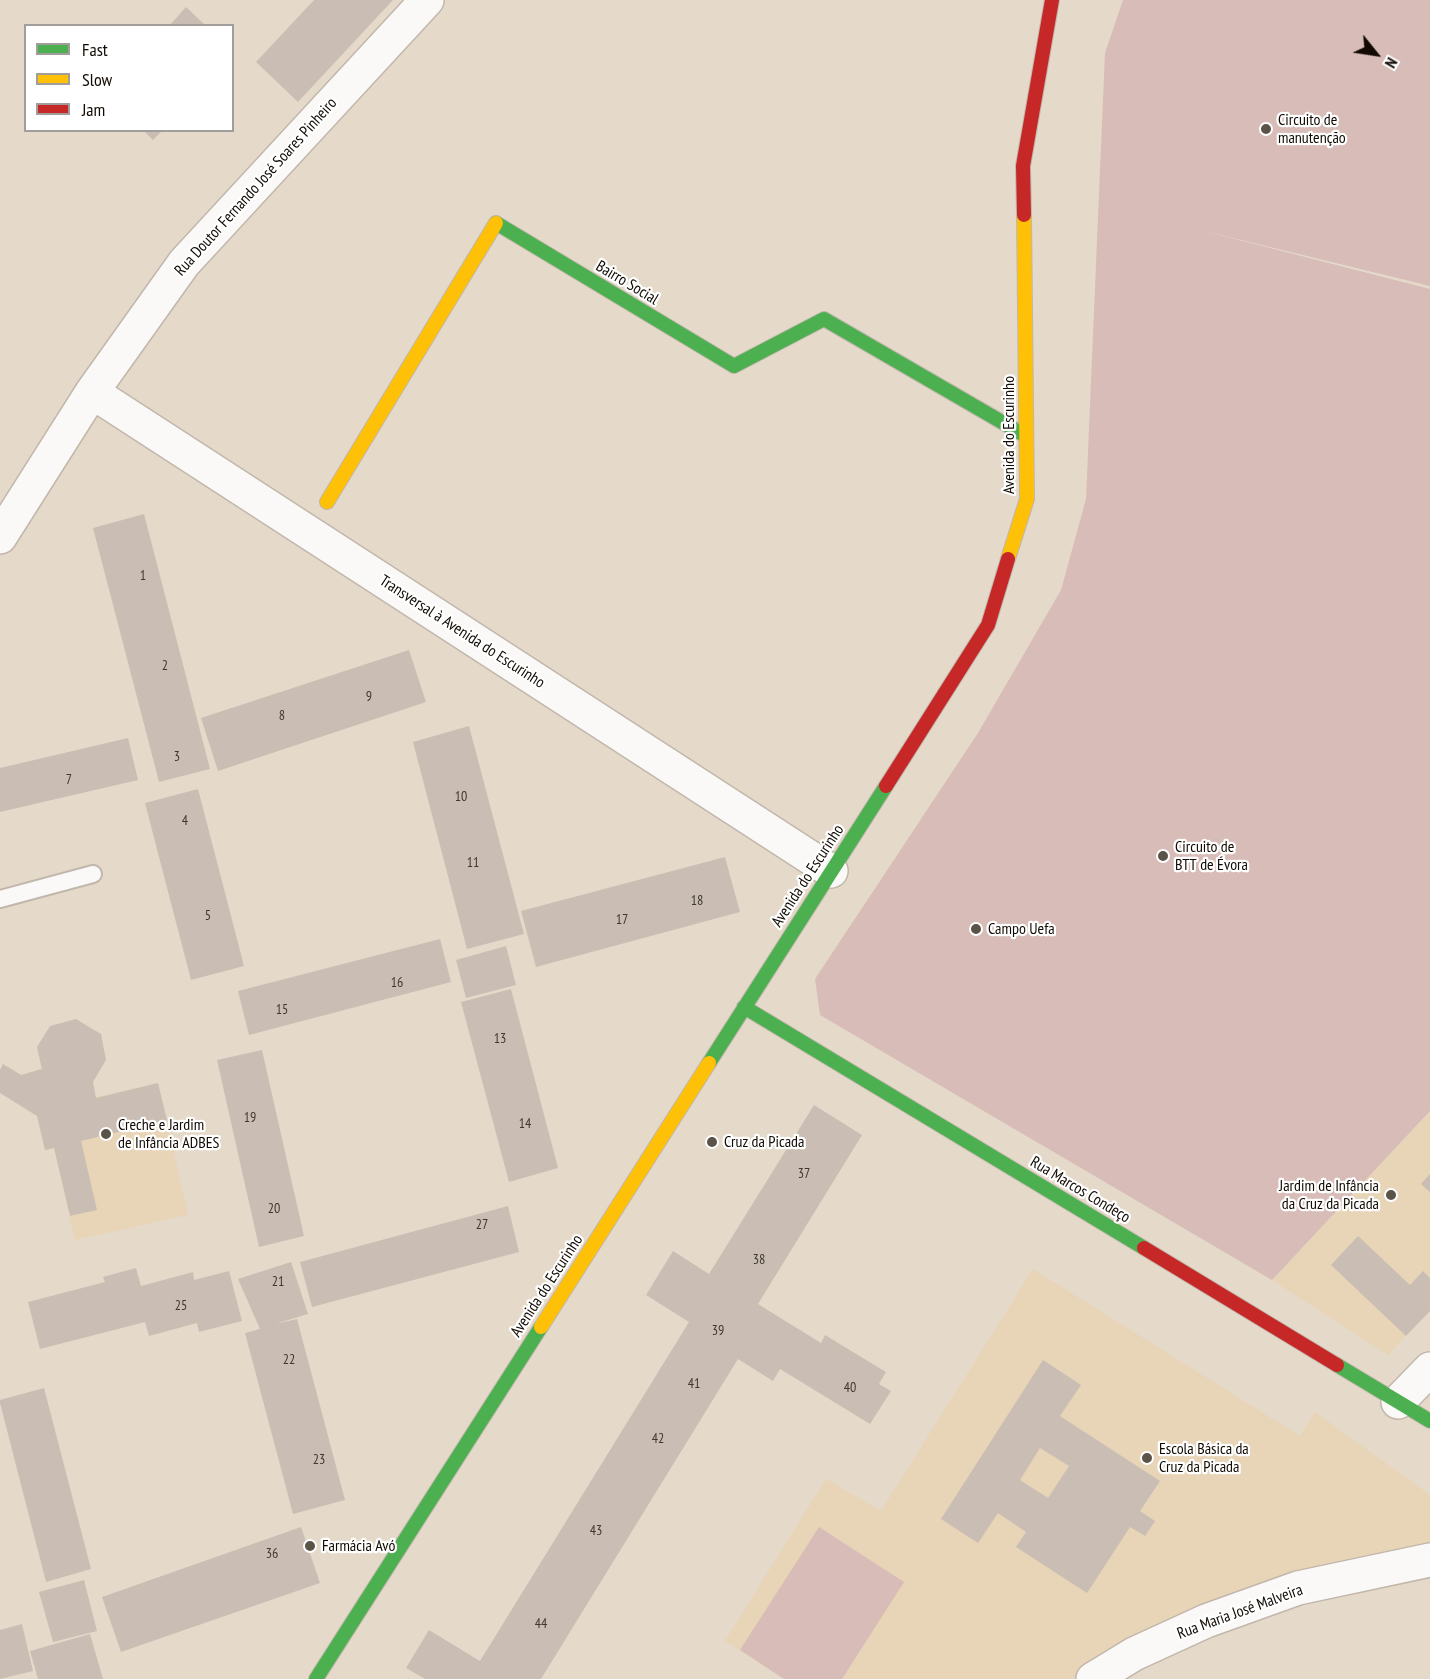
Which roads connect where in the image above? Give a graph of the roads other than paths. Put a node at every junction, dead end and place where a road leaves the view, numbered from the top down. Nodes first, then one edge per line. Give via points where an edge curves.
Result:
1 (427, 0) edge
2 (1052, 0) edge
3 (92, 392) junction
4 (1026, 436) junction
5 (327, 502) dead end
6 (0, 537) edge
7 (831, 871) junction
8 (93, 874) dead end
9 (0, 899) edge
10 (744, 1007) junction
11 (1430, 1370) edge
12 (1398, 1402) junction
13 (1430, 1421) edge
14 (1430, 1560) edge
15 (316, 1679) edge
16 (1093, 1679) edge

1 - 3 street, Rua Doutor Fernando José Soares Pinheiro via 184,263
2 - 4 street, Avenida do Escurinho via 1023,166
3 - 6 street, Rua Doutor Fernando José Soares Pinheiro
3 - 7 street, Transversal à Avenida do Escurinho
4 - 5 street, Bairro Social via 824,319 734,366 496,223
4 - 7 street, Avenida do Escurinho via 1027,499 988,625
7 - 10 street, Avenida do Escurinho
8 - 9 lane
10 - 12 street, Rua Marcos Condeço
10 - 15 street, Avenida do Escurinho
11 - 12 street
12 - 13 street, Rua Marcos Condeço
14 - 16 street, Rua Maria José Malveira via 1298,1588 1206,1621 1134,1653

